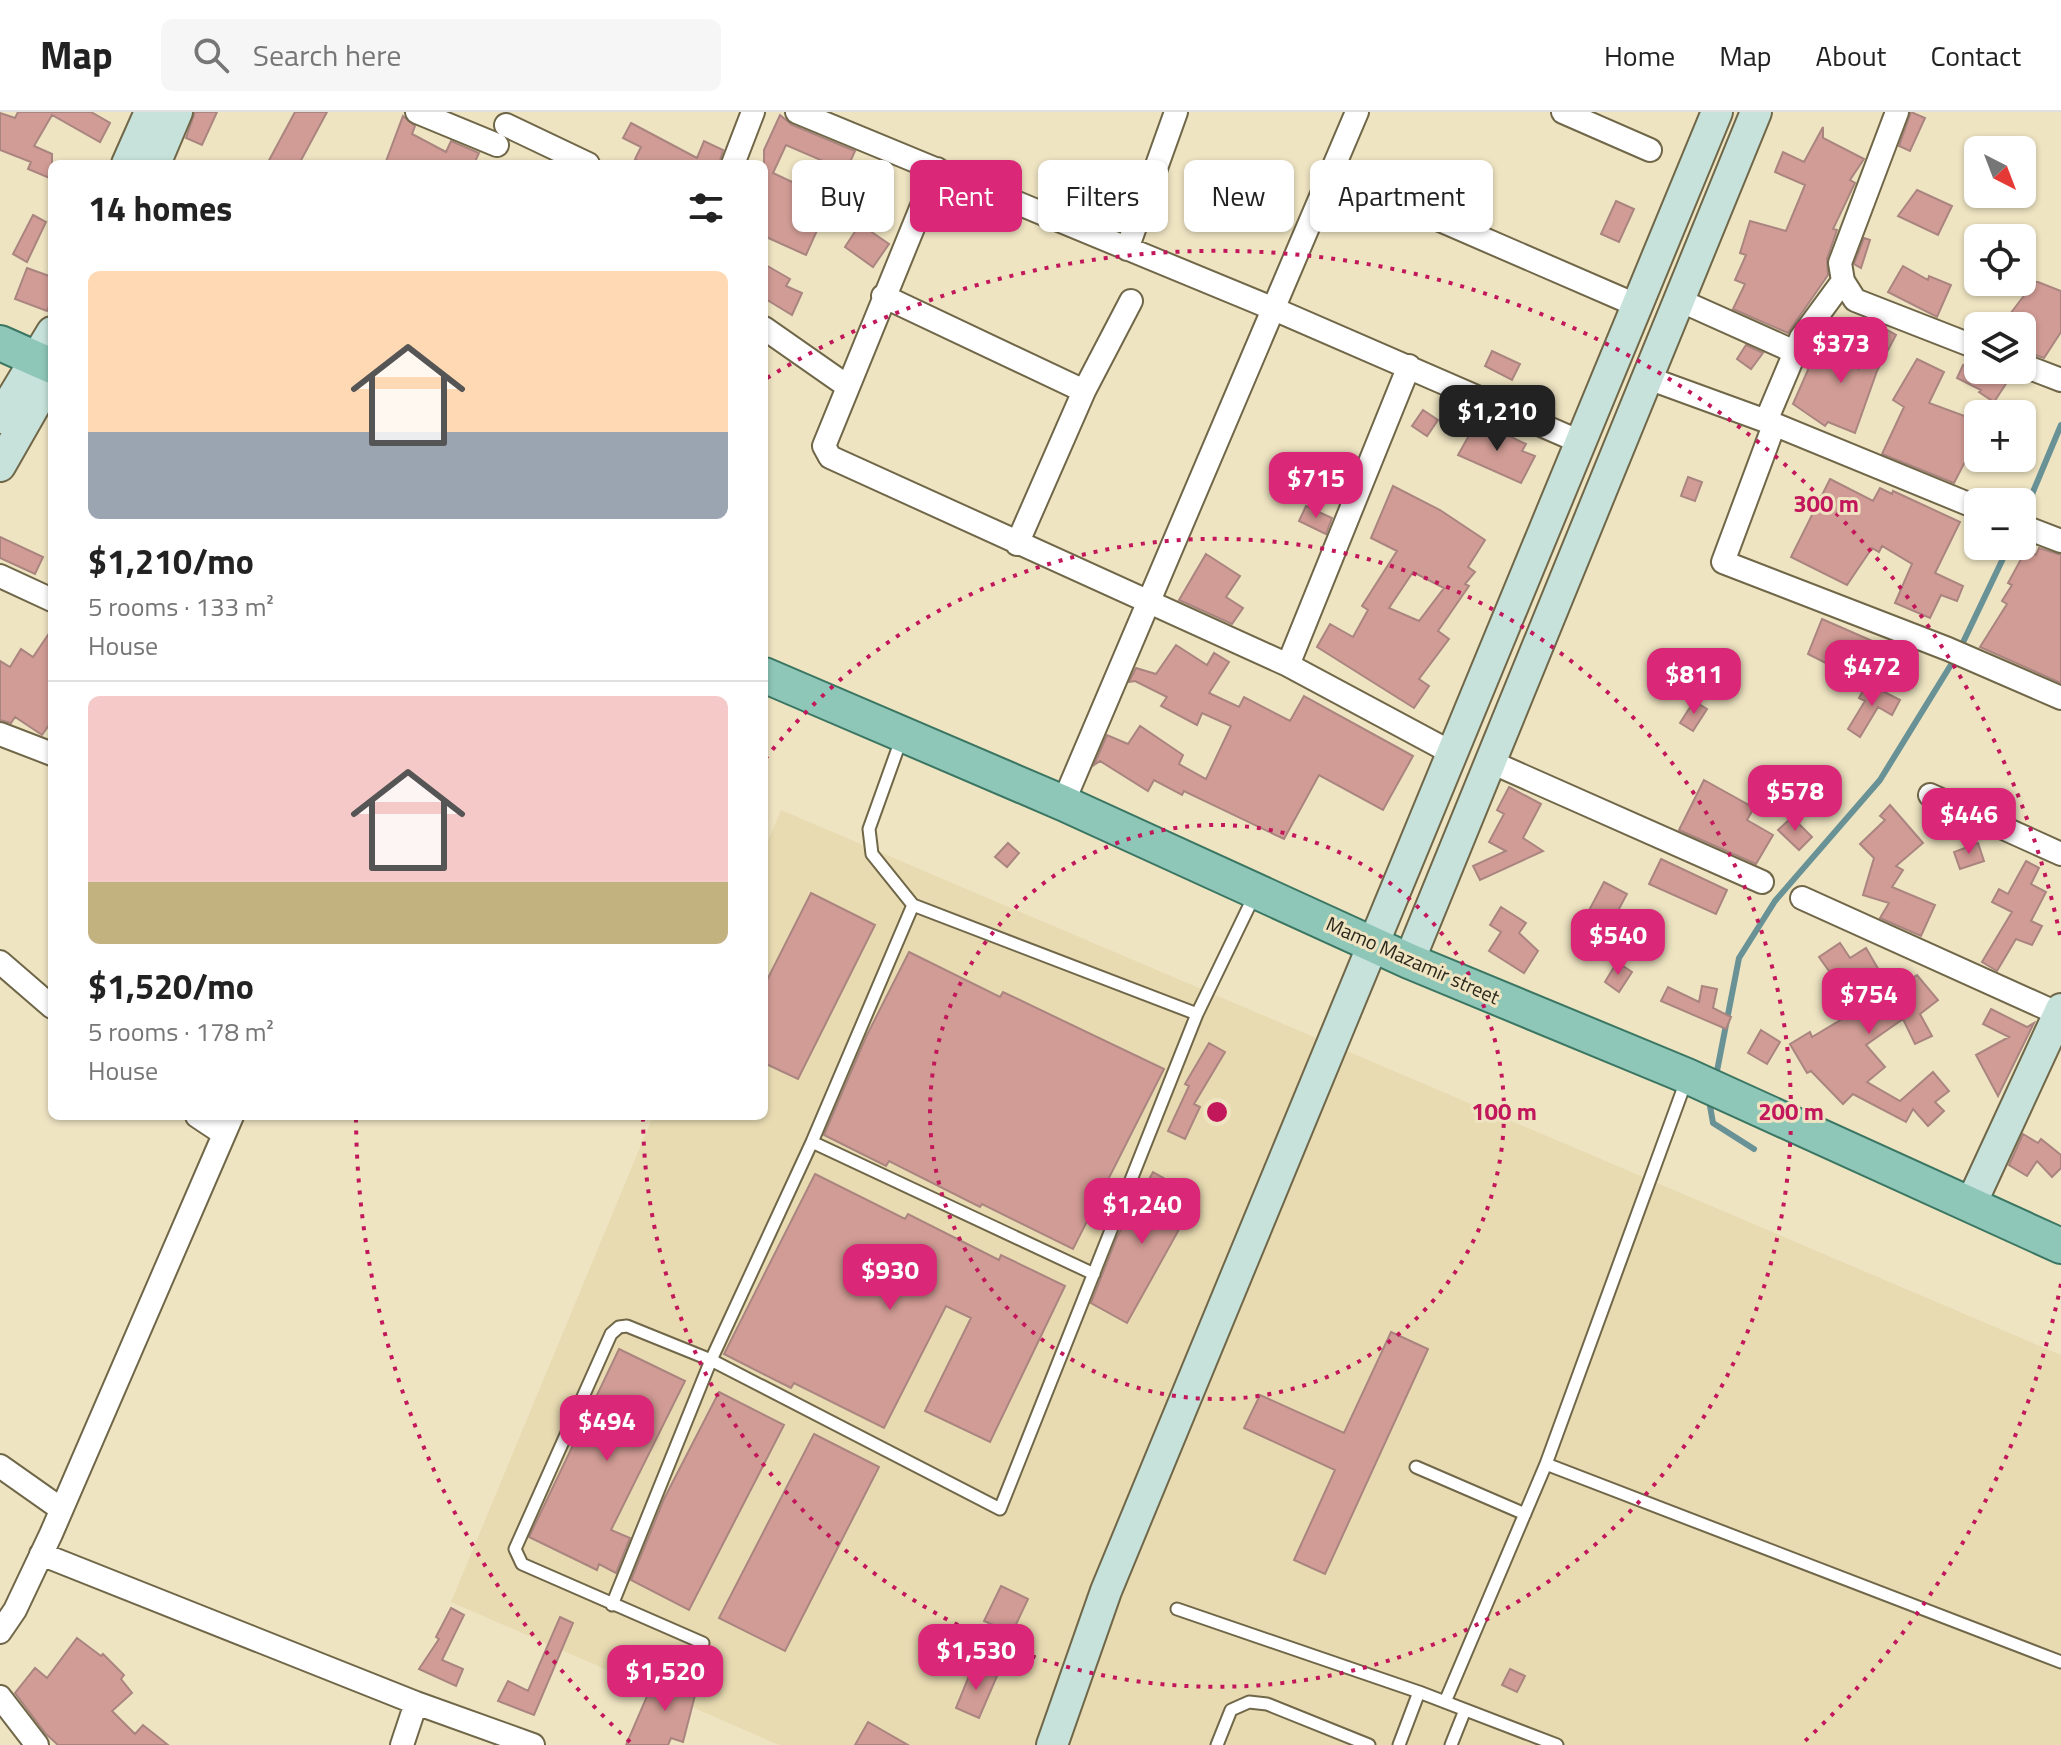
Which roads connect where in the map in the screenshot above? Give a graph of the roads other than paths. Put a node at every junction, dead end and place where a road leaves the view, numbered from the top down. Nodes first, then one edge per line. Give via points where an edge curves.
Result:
1 (150, 112) edge
2 (177, 112) edge
3 (417, 112) edge
4 (753, 112) edge
5 (797, 112) edge
6 (1176, 112) edge
7 (1357, 112) edge
8 (1563, 112) edge
9 (1717, 112) edge
10 (1756, 112) edge
11 (1897, 112) edge
12 (501, 136) edge
13 (1650, 150) dead end
14 (129, 160) edge
15 (157, 160) edge
16 (576, 160) edge
17 (735, 160) edge
18 (915, 160) edge
19 (1337, 160) edge
20 (1022, 205) edge
21 (1310, 224) edge
22 (910, 232) edge
23 (1468, 232) edge
24 (1127, 249) junction
25 (1843, 281) junction
26 (883, 296) junction
27 (1679, 300) junction
28 (1131, 301) dead end
29 (1636, 305) junction
30 (1274, 309) junction
31 (768, 331) edge
32 (0, 343) edge
33 (1964, 343) edge
34 (1795, 352) junction
35 (48, 358) edge
36 (1409, 366) junction
37 (2036, 370) edge
38 (1648, 378) junction
39 (2061, 380) edge
40 (847, 386) junction
41 (1084, 391) junction
42 (0, 418) edge
43 (1770, 423) junction
44 (1578, 441) junction
45 (0, 466) edge
46 (1964, 502) edge
47 (2036, 532) edge
48 (2061, 541) edge
49 (1017, 544) junction
50 (0, 576) edge
51 (48, 598) edge
52 (1148, 602) junction
53 (1288, 665) junction
54 (768, 677) edge
55 (2061, 698) edge
56 (0, 734) edge
57 (902, 736) junction
58 (48, 752) edge
59 (1454, 754) junction
60 (1491, 762) junction
61 (1930, 795) dead end
62 (1063, 803) junction
63 (2061, 854) edge
64 (1762, 882) dead end
65 (1257, 890) junction
66 (1802, 898) dead end
67 (913, 905) junction
68 (1373, 944) junction
69 (1409, 961) junction
70 (0, 962) edge
71 (48, 1004) edge
72 (2060, 1012) edge
73 (1197, 1014) junction
74 (1687, 1076) junction
75 (228, 1125) edge
76 (812, 1142) junction
77 (1970, 1206) junction
78 (2061, 1246) edge
79 (1094, 1274) junction
80 (711, 1360) junction
81 (1546, 1464) junction
82 (0, 1466) edge
83 (1416, 1467) dead end
84 (61, 1509) junction
85 (1525, 1514) junction
86 (41, 1554) junction
87 (612, 1605) junction
88 (1177, 1609) dead end
89 (0, 1632) edge
90 (703, 1643) dead end
91 (2061, 1662) edge
92 (1419, 1692) junction
93 (0, 1697) edge
94 (1445, 1702) junction
95 (416, 1703) junction
96 (1465, 1710) junction
97 (37, 1745) edge
98 (402, 1745) edge
99 (533, 1745) edge
100 (1052, 1745) edge
101 (1217, 1745) edge
102 (1369, 1745) edge
103 (1399, 1745) edge
104 (1451, 1745) edge
105 (1557, 1745) edge

1 - 14 main road
2 - 15 main road
3 - 12 street
4 - 17 street
5 - 18 street
6 - 24 street
7 - 19 street
8 - 13 street
9 - 29 main road
10 - 27 main road
11 - 25 street via 1840,263
12 - 16 street
20 - 24 street
21 - 30 street
22 - 26 street
23 - 29 street
24 - 30 street
25 - 33 street via 1855,300
25 - 34 street
26 - 40 street
26 - 41 street
27 - 34 street
27 - 38 main road
28 - 41 street
29 - 44 main road
30 - 36 street
30 - 52 street
31 - 40 street
32 - 35 main road
34 - 43 street
35 - 42 main road
35 - 45 main road
36 - 44 street
36 - 53 street
37 - 39 street
38 - 43 street
38 - 60 main road
40 - 49 street via 824,446 830,457
41 - 49 street
43 - 46 street
43 - 55 street via 1723,562
44 - 59 main road
47 - 48 street
49 - 52 street
50 - 51 street
52 - 53 street
52 - 62 street
53 - 59 street
54 - 57 main road, Mamo Mazamir street
56 - 58 street
57 - 62 main road, Mamo Mazamir street
57 - 67 lane via 869,829 869,845
59 - 68 main road
60 - 64 street
60 - 69 main road
61 - 63 street
62 - 65 main road, Mamo Mazamir street
65 - 68 main road, Mamo Mazamir street
65 - 73 lane
66 - 72 street
67 - 73 lane
67 - 76 lane
68 - 69 main road, Mamo Mazamir street
68 - 100 main road via 1106,1591
69 - 74 main road, Mamo Mazamir street
70 - 71 street
72 - 77 main road
73 - 79 lane
74 - 77 main road, Mamo Mazamir street
74 - 81 lane
75 - 84 street
76 - 79 lane
76 - 80 lane
77 - 78 main road, Mamo Mazamir street
79 - 80 lane via 1000,1509
80 - 87 lane
80 - 87 lane via 627,1326 611,1334 515,1549 522,1564
81 - 85 lane
81 - 91 lane
82 - 84 street
83 - 85 lane
84 - 86 street
85 - 94 lane
86 - 89 street
86 - 95 street
87 - 90 lane
88 - 92 lane
92 - 94 lane
92 - 103 lane
93 - 97 street
94 - 96 lane
95 - 98 street
95 - 99 street
96 - 104 lane
96 - 105 lane
101 - 102 lane via 1231,1710 1249,1702 1267,1704

